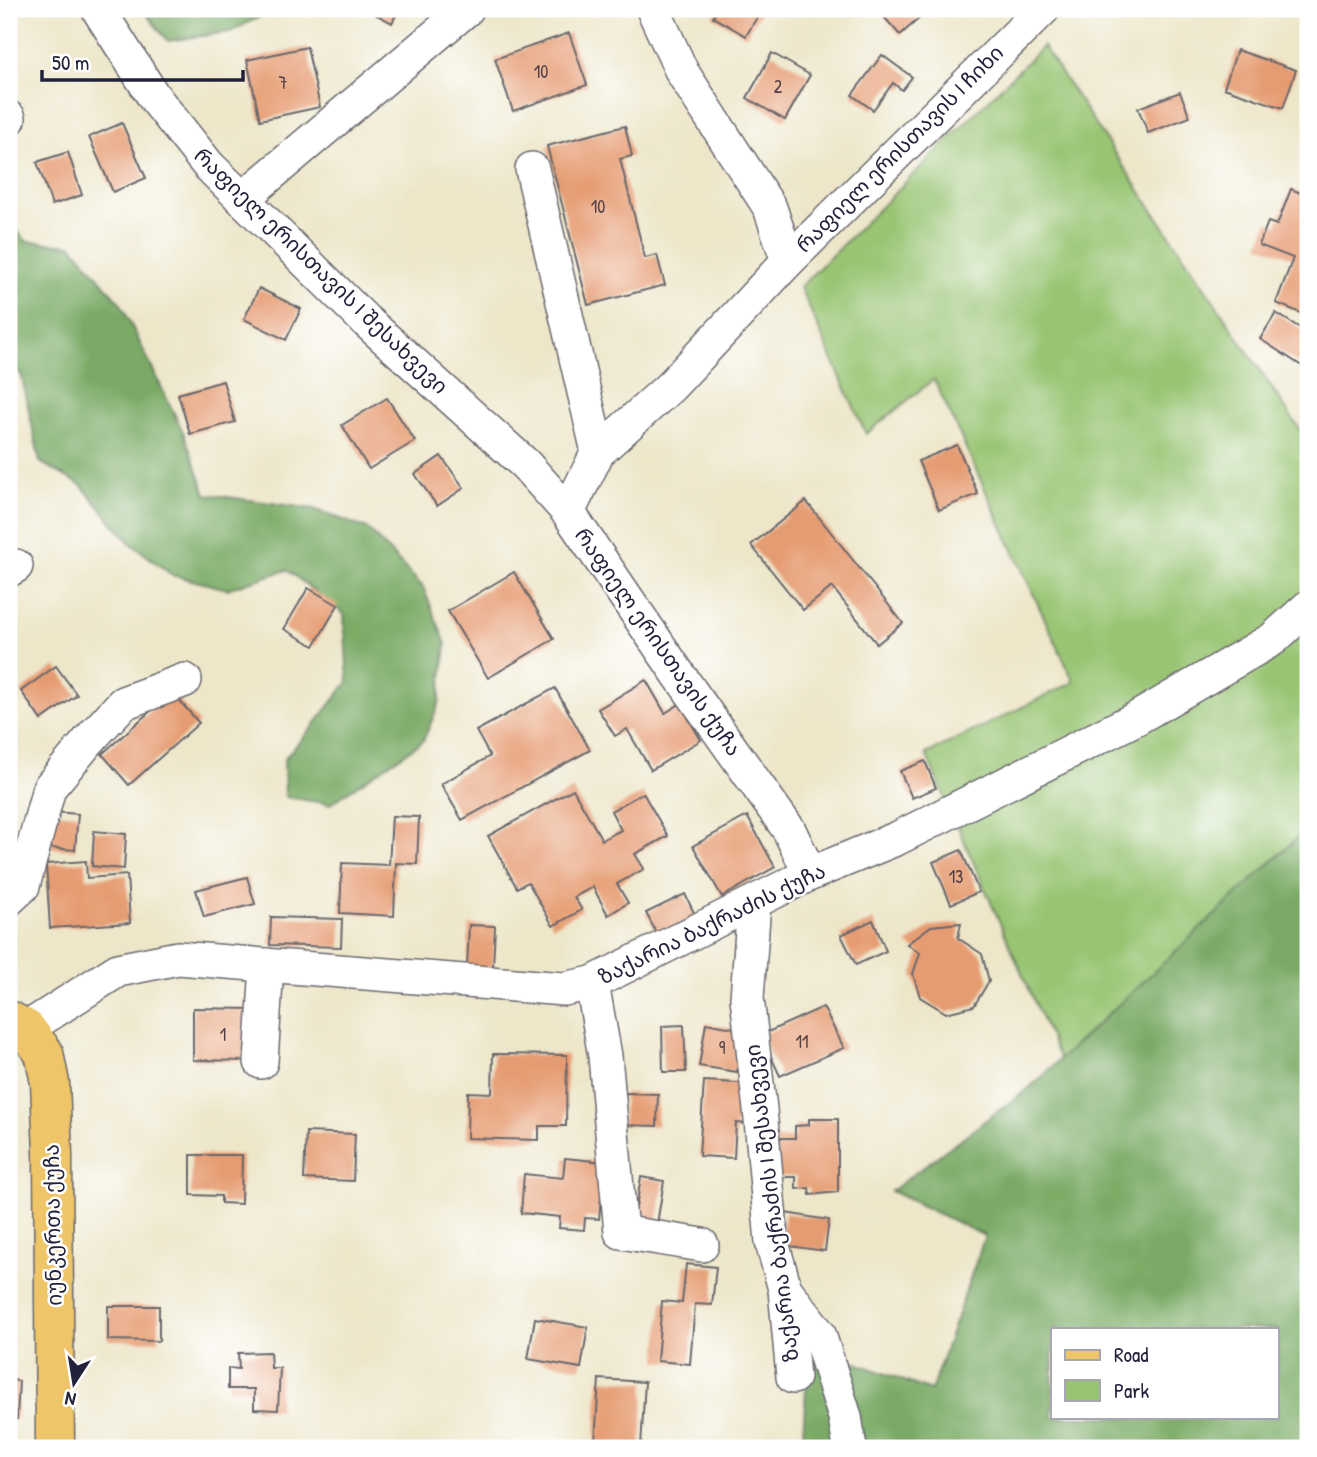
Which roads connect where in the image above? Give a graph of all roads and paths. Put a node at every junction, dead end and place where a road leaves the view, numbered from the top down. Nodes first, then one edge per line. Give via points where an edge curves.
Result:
1 (98, 9) edge
2 (467, 9) edge
3 (653, 9) edge
4 (1043, 9) edge
5 (532, 169) dead end
6 (242, 199) junction
7 (788, 261) junction
8 (598, 452) junction
9 (568, 512) junction
10 (1308, 607) edge
11 (186, 680) dead end
12 (810, 874) junction
13 (9, 899) edge
14 (754, 903) junction
15 (267, 965) junction
16 (592, 983) junction
17 (15, 1029) edge
18 (261, 1062) dead end
19 (702, 1245) dead end
20 (785, 1289) junction
21 (793, 1377) dead end
22 (63, 1447) edge
23 (850, 1448) edge

1 - 6 street, რაფიელ ერისთავის I შესახვევი via 154,97 208,165
2 - 6 street
3 - 7 street via 682,72 770,208
4 - 7 street, რაფიელ ერისთავის I ჩიხი
5 - 8 street
6 - 9 street, რაფიელ ერისთავის I შესახვევი via 365,320 524,464
7 - 8 street, რაფიელ ერისთავის ქუჩა via 671,386
8 - 9 street, რაფიელ ერისთავის ქუჩა
9 - 12 street, რაფიელ ერისთავის ქუჩა via 789,830
10 - 12 street, ზაქარია ბაქრაძის ქუჩა via 1273,639 1137,718 898,838
11 - 13 street via 123,703 49,788 23,886
12 - 14 street, ზაქარია ბაქრაძის ქუჩა
14 - 16 street, ზაქარია ბაქრაძის ქუჩა
14 - 20 street, ზაქარია ბაქრაძის I შესახვევი via 747,998 772,1242
15 - 16 street, ზაქარია ბაქრაძის ქუჩა via 564,989
15 - 17 street, ზაქარია ბაქრაძის ქუჩა via 178,958 118,970
15 - 18 street
16 - 19 street via 606,1056 621,1232
17 - 22 main road, იუნკერთა ქუჩა via 44,1053 50,1083
20 - 21 street, ზაქარია ბაქრაძის I შესახვევი
20 - 23 street via 819,1334

